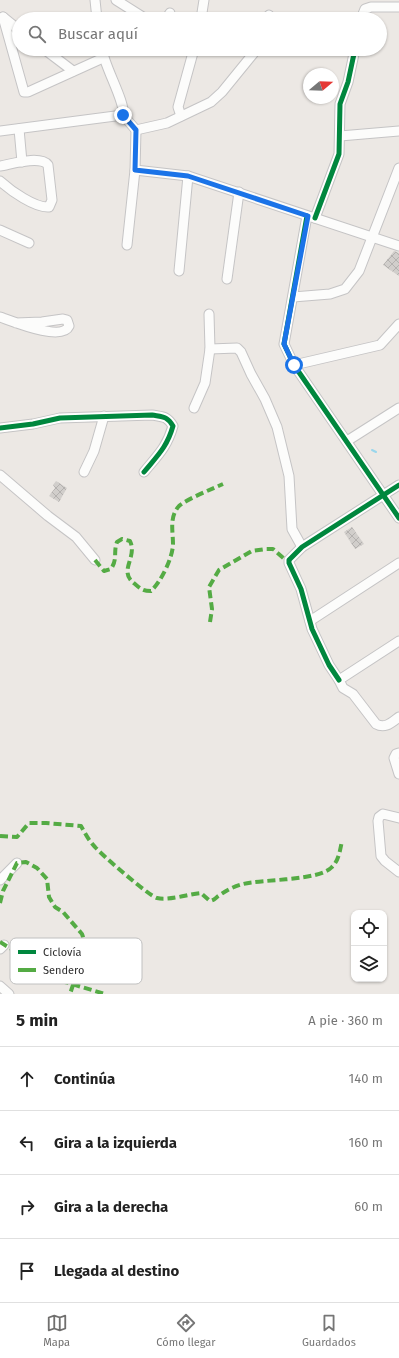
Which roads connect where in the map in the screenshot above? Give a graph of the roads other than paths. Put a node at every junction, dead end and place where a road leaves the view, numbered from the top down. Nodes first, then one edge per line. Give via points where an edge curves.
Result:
1 (95, 0) edge
2 (116, 0) edge
3 (204, 0) edge
4 (399, 7) edge
5 (96, 12) edge
6 (135, 12) edge
7 (202, 12) edge
8 (364, 12) edge
9 (1, 16) edge
10 (12, 25) edge
11 (12, 52) edge
12 (13, 56) edge
13 (53, 56) edge
14 (99, 56) edge
15 (104, 56) edge
16 (192, 56) edge
17 (252, 56) edge
18 (354, 56) edge
19 (73, 71) junction
20 (123, 115) junction
21 (181, 116) junction
22 (19, 129) junction
23 (136, 130) junction
24 (399, 131) edge
25 (0, 132) edge
26 (340, 136) junction
27 (22, 162) junction
28 (0, 166) edge
29 (399, 168) edge
30 (135, 170) junction
31 (188, 176) junction
32 (0, 181) edge
33 (239, 192) junction
34 (311, 217) junction
35 (0, 230) edge
36 (372, 237) junction
37 (29, 243) dead end
38 (127, 245) dead end
39 (399, 246) edge
40 (179, 271) dead end
41 (227, 279) dead end
42 (293, 296) junction
43 (209, 314) dead end
44 (0, 317) edge
45 (16, 323) junction
46 (399, 324) edge
47 (210, 349) junction
48 (294, 365) junction
49 (194, 408) dead end
50 (399, 408) edge
51 (104, 416) junction
52 (0, 428) edge
53 (347, 441) junction
54 (84, 472) dead end
55 (144, 472) dead end
56 (0, 475) edge
57 (399, 485) edge
58 (384, 495) junction
59 (399, 518) edge
60 (302, 547) junction
61 (95, 560) dead end
62 (399, 563) edge
63 (310, 621) junction
64 (399, 641) edge
65 (339, 680) junction
66 (399, 718) edge
67 (399, 753) edge
68 (399, 774) edge
69 (399, 818) edge
70 (17, 863) dead end
71 (399, 872) edge
72 (0, 880) edge
73 (0, 986) edge
74 (9, 994) edge

1 - 5 street
2 - 6 street
3 - 7 street
4 - 8 street via 371,7
9 - 10 street
9 - 11 street
12 - 19 street via 24,92
13 - 19 street
14 - 19 street
15 - 20 street
16 - 21 street via 178,107
17 - 21 street via 211,102
18 - 26 street via 340,104
20 - 22 street
20 - 23 street
21 - 23 street via 167,123
22 - 25 street
22 - 27 street
23 - 30 street
24 - 26 street
26 - 34 street via 339,154
27 - 28 street
27 - 32 street via 40,160 48,165 52,200 49,207 34,204
29 - 36 street
30 - 31 street
30 - 38 street
31 - 33 street
31 - 40 street
33 - 34 street
33 - 41 street
34 - 36 street
34 - 42 street
35 - 37 street
36 - 39 street
36 - 42 street via 359,271 345,289 330,294
42 - 48 street via 284,344
43 - 47 street
44 - 45 street
45 - 45 street via 44,331 64,330 69,326 67,320 63,319
46 - 48 street via 380,345
47 - 49 street via 205,384
47 - 60 street via 237,348 242,352 265,399 277,427 289,476 292,529
48 - 53 street
50 - 53 street
51 - 52 street via 60,418
51 - 54 street via 94,452
51 - 55 street via 152,415 168,419 173,426 170,439
53 - 58 street
56 - 61 street via 76,537
57 - 58 street
58 - 59 street
58 - 60 street
60 - 63 street via 289,563
62 - 63 street
63 - 65 street via 326,660
64 - 65 street
65 - 66 street via 343,688 353,694 376,724 386,726
67 - 68 street via 394,758
69 - 71 street via 383,814 378,821 382,856
70 - 72 street
73 - 74 street

